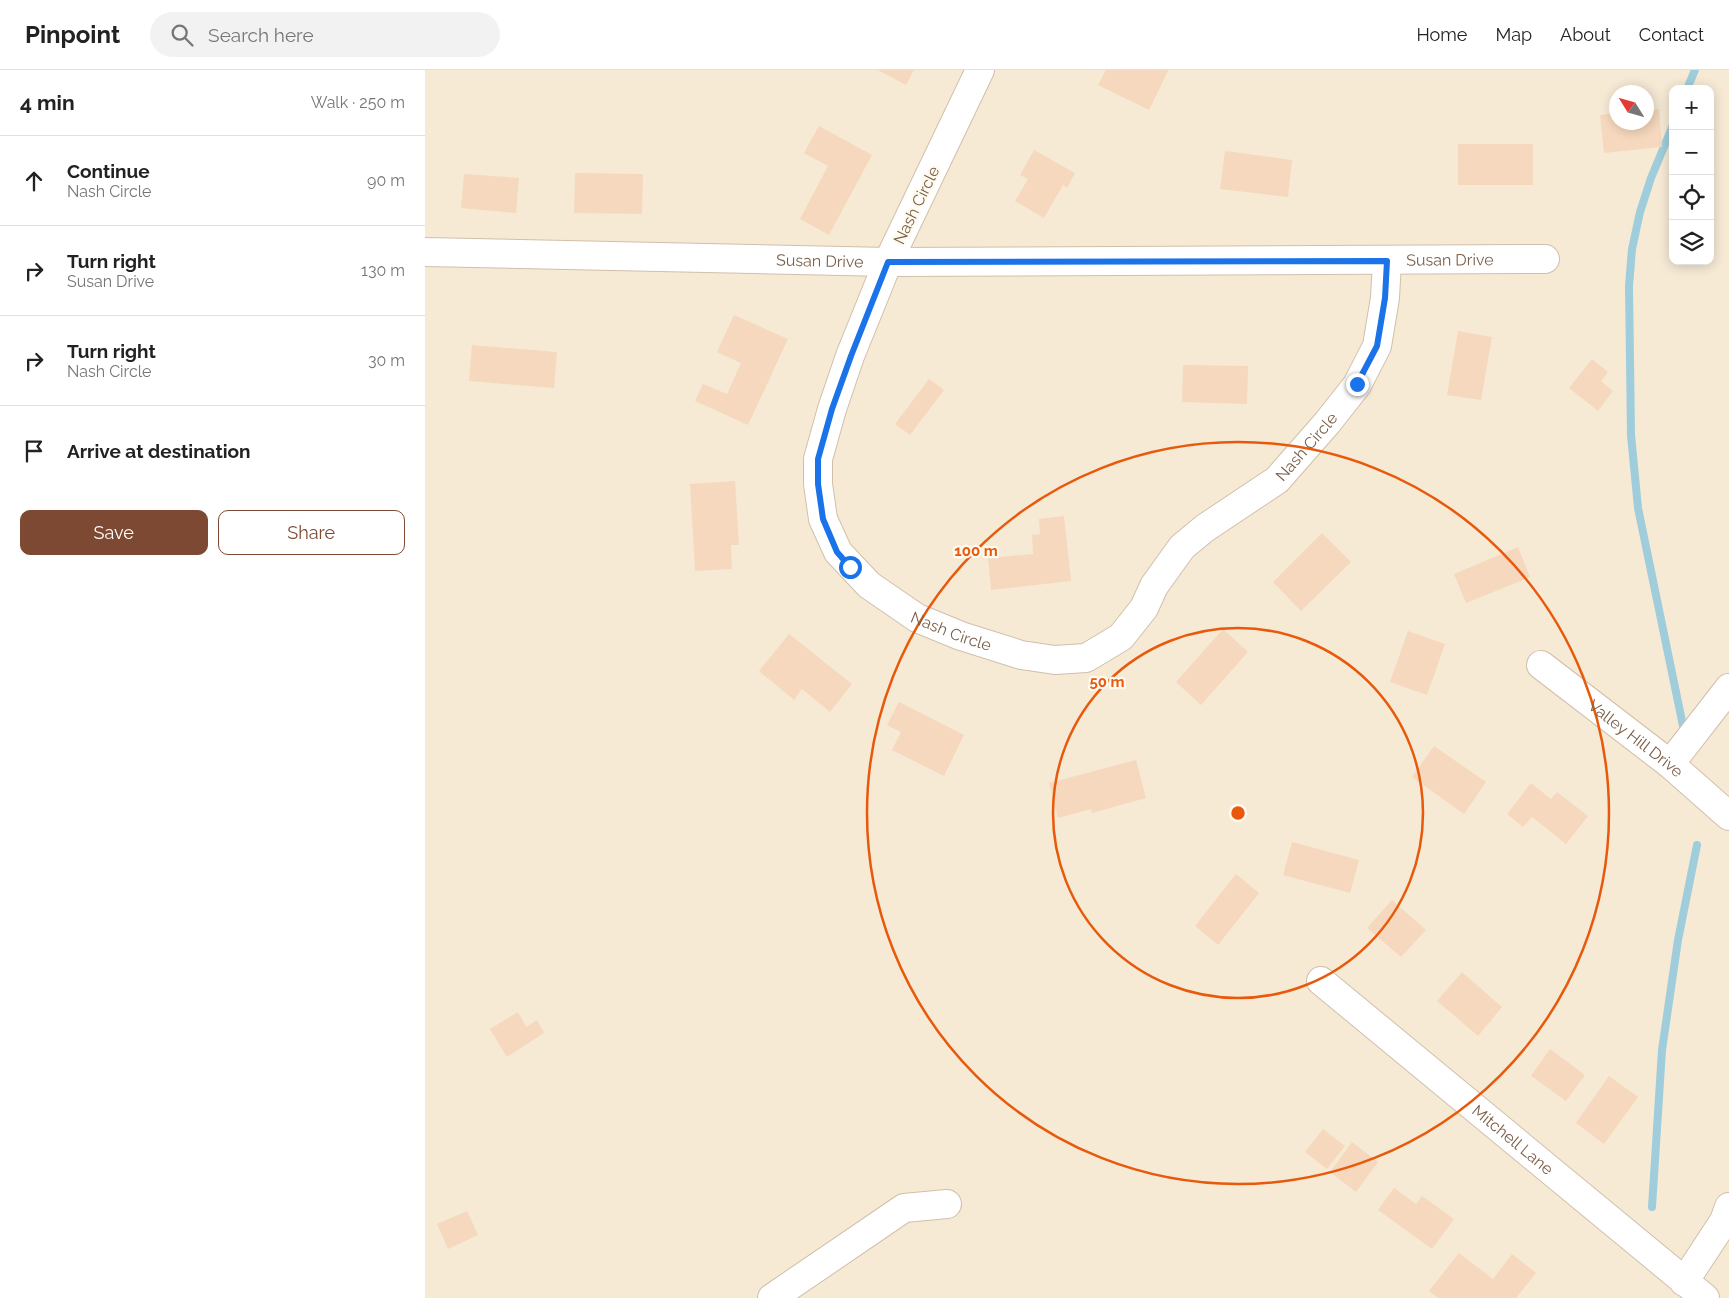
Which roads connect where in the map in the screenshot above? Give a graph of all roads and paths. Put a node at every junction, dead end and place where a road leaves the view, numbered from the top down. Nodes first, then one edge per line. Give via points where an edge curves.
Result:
1 (980, 70) edge
2 (425, 252) edge
3 (1545, 259) dead end
4 (1387, 261) junction
5 (888, 262) junction
6 (1541, 666) dead end
7 (1729, 688) edge
8 (1670, 764) junction
9 (1729, 816) edge
10 (1321, 981) dead end
11 (947, 1204) dead end
12 (1729, 1207) edge
13 (1684, 1282) junction
14 (772, 1298) edge
15 (1705, 1298) edge

1 - 5 street, Nash Circle
2 - 5 street, Susan Drive
3 - 4 street, Susan Drive
4 - 5 street, Susan Drive
4 - 5 street, Nash Circle via 1377,346 1357,384 1327,423 1277,480 1182,547 1121,637 1086,658 1055,660 1021,655 917,618 869,585 850,567 837,552 823,519 818,459 832,409
6 - 8 street, Valley Hill Drive
7 - 8 street
8 - 9 street, Valley Hill Drive
10 - 13 street, Mitchell Lane
11 - 14 street via 903,1208
12 - 13 street via 1724,1221
13 - 15 street, Mitchell Lane

